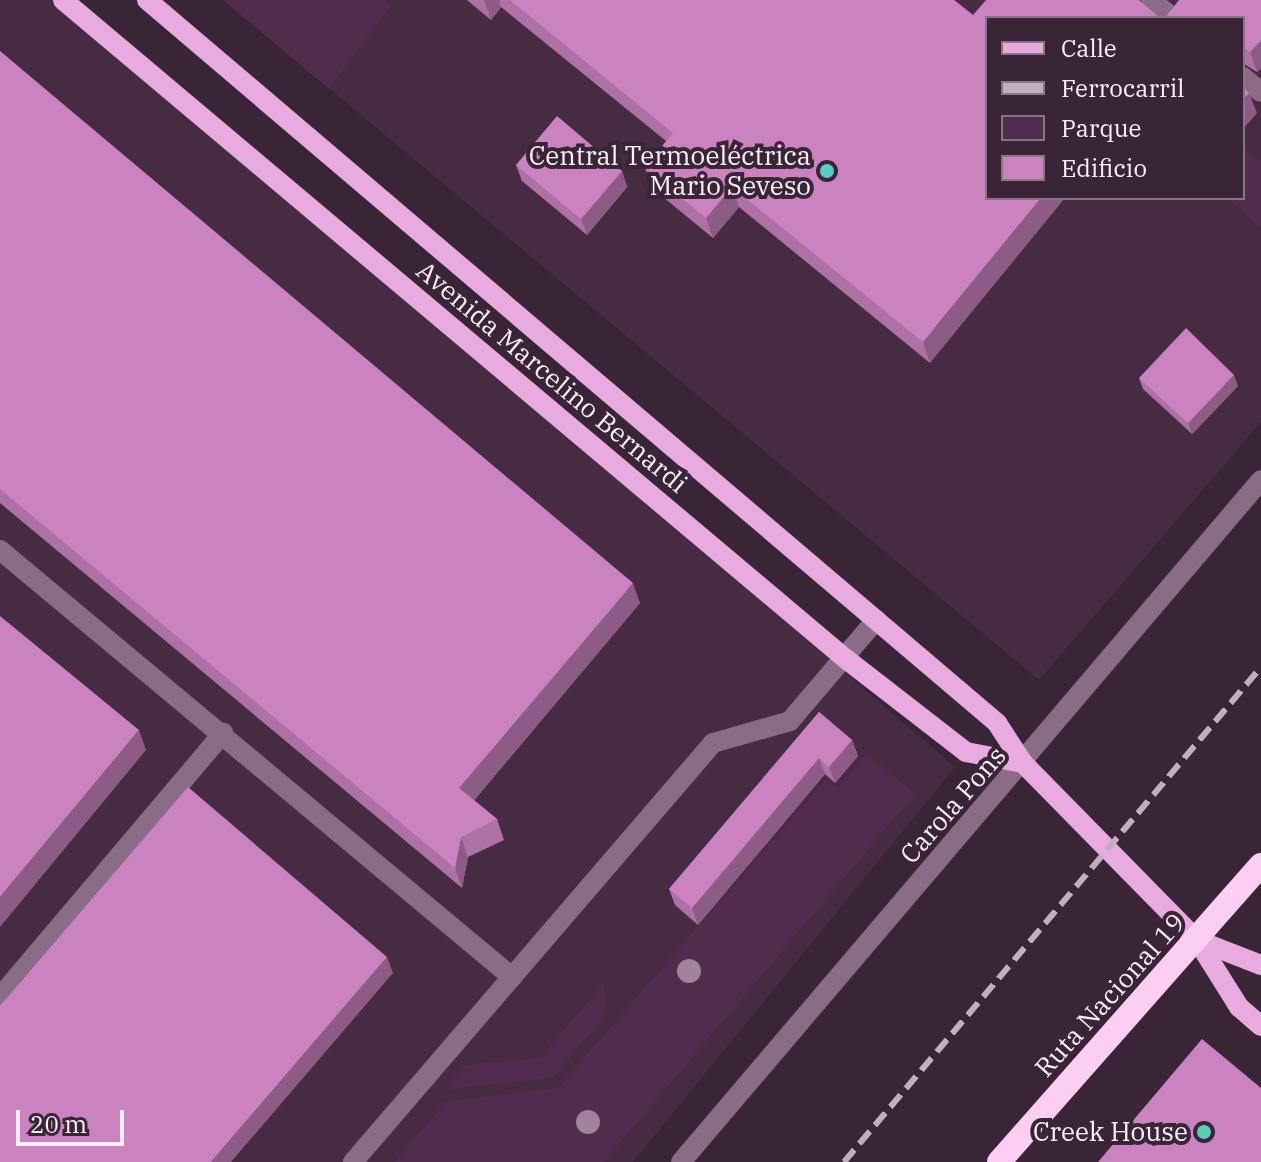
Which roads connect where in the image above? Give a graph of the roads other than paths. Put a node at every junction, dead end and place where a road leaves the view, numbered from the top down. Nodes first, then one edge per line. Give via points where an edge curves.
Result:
1 (63, 0) edge
2 (147, 0) edge
3 (1151, 0) edge
4 (1171, 16) edge
5 (1245, 79) edge
6 (1261, 92) edge
7 (1261, 480) edge
8 (0, 550) edge
9 (876, 620) junction
10 (846, 659) junction
11 (223, 733) junction
12 (1023, 763) junction
13 (1261, 865) edge
14 (1197, 940) junction
15 (1261, 965) edge
16 (512, 977) junction
17 (0, 997) edge
18 (1261, 1026) edge
19 (353, 1162) edge
20 (681, 1162) edge
21 (999, 1162) edge

1 - 10 main road, Avenida Marcelino Bernardi
2 - 9 main road, Avenida Marcelino Bernardi
3 - 4 street
5 - 6 street
7 - 12 street, Carola Pons
8 - 11 street
9 - 10 street
9 - 12 main road, Avenida Marcelino Bernardi via 997,723
10 - 12 main road, Avenida Marcelino Bernardi via 966,752
10 - 16 street via 790,721 713,743
11 - 16 street
11 - 17 street
12 - 14 main road, Avenida Marcelino Bernardi
12 - 20 street, Carola Pons
13 - 14 highway, Ruta Nacional 19
14 - 15 main road
14 - 18 main road via 1239,1007
14 - 21 highway, Ruta Nacional 19
16 - 19 street

